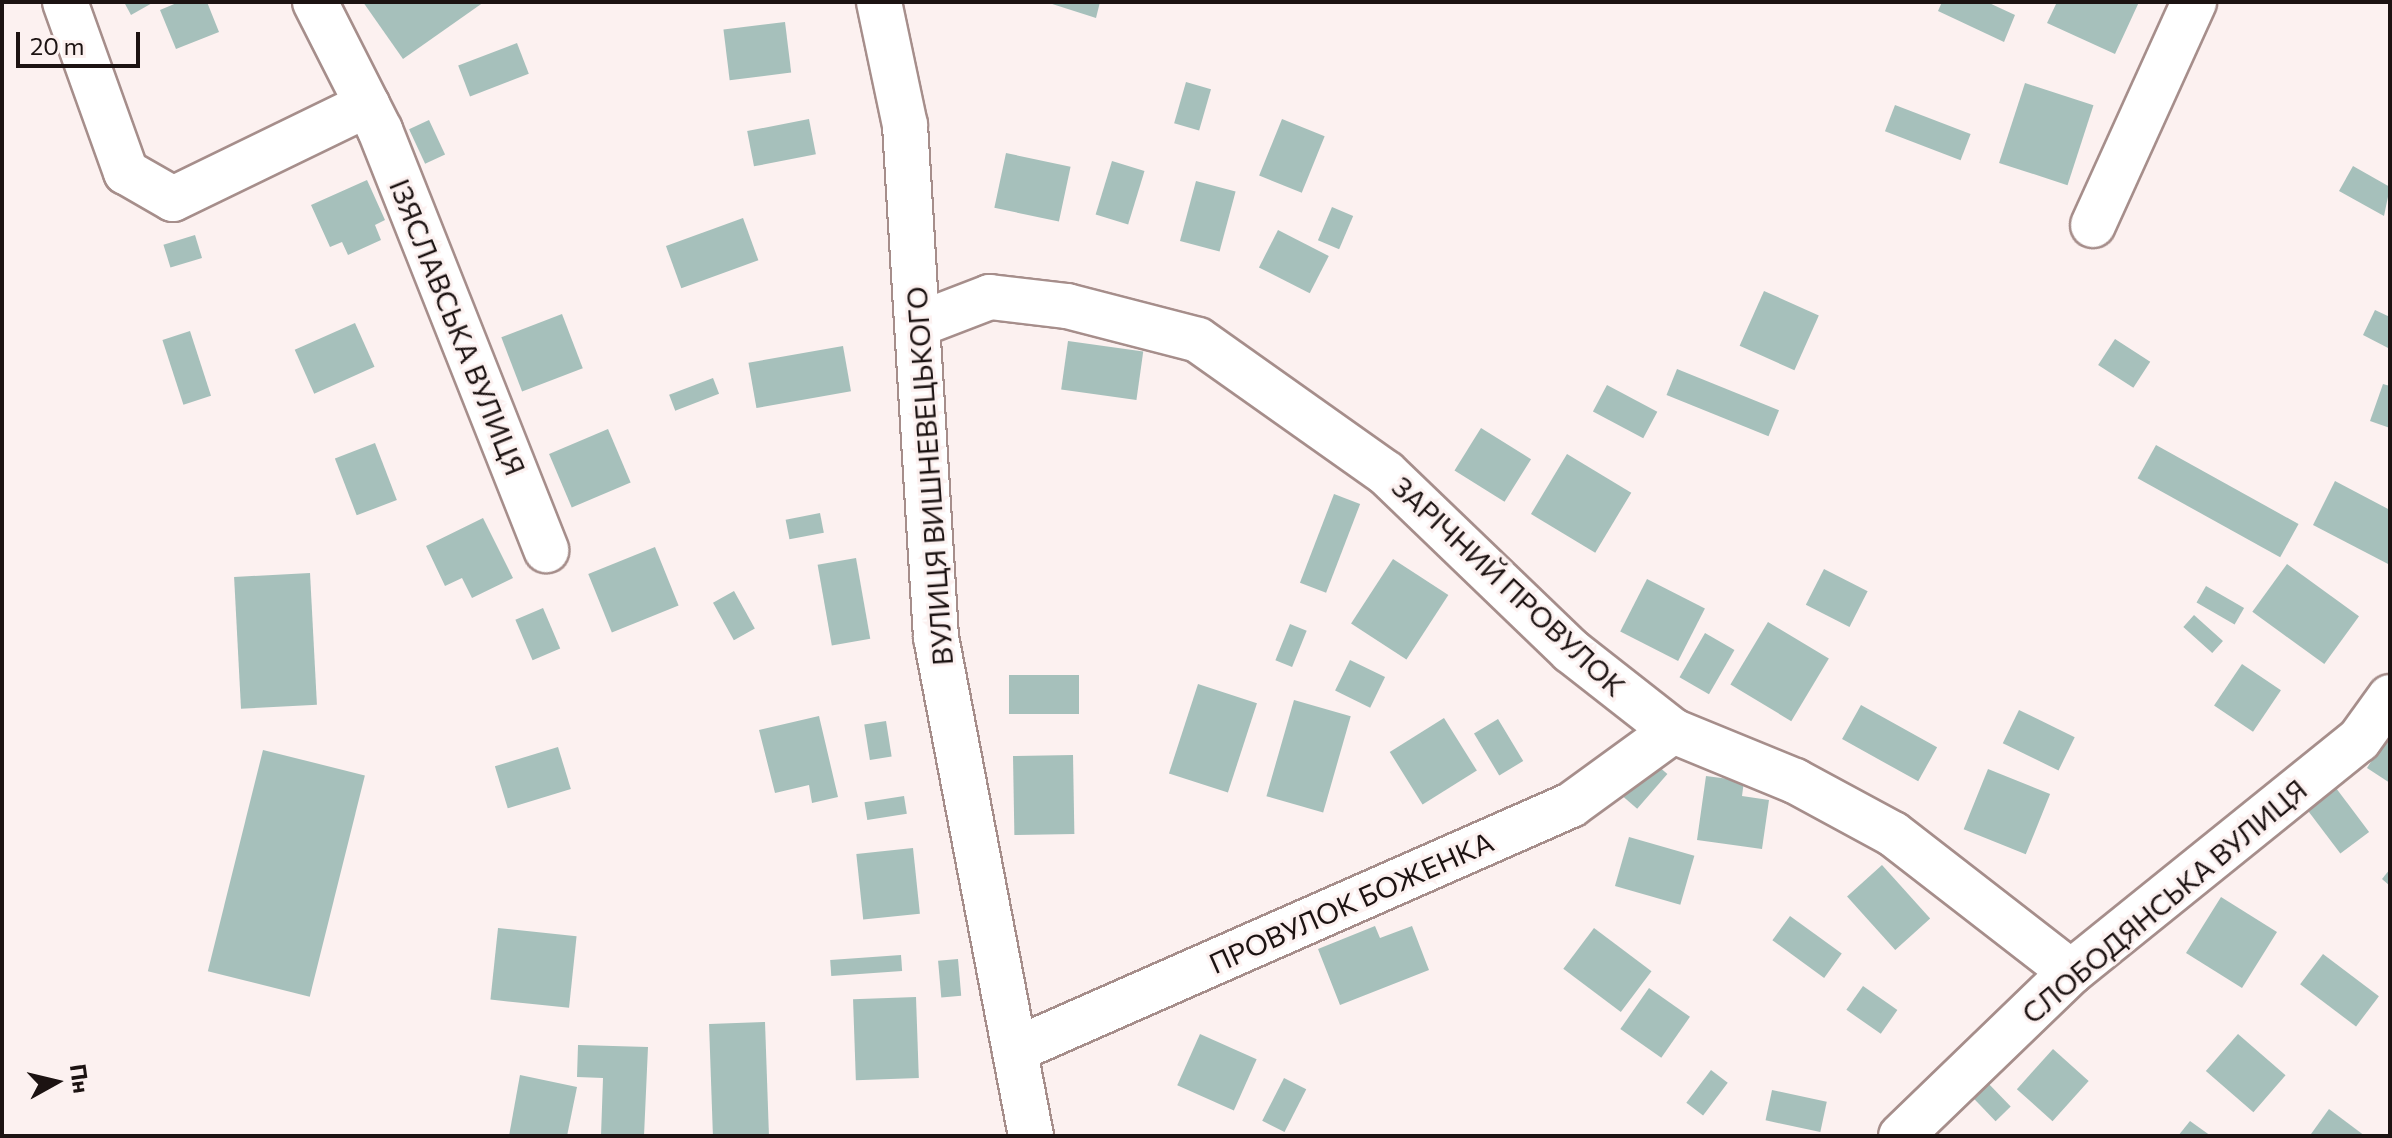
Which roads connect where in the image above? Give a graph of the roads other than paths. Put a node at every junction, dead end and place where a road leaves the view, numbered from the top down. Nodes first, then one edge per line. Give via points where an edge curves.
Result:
1 (65, 2) edge
2 (315, 2) edge
3 (879, 2) edge
4 (2194, 2) edge
5 (367, 105) junction
6 (2093, 225) dead end
7 (917, 325) junction
8 (546, 550) dead end
9 (2390, 697) edge
10 (1673, 731) junction
11 (2071, 972) junction
12 (1015, 1050) junction
13 (1031, 1136) edge
14 (1901, 1136) edge

1 - 5 street via 126,172 173,199
2 - 5 street, ІЗЯСЛАВСЬКА ВУЛИЦЯ
3 - 7 street, ВУЛИЦЯ ВИШНЕВЕЦЬКОГО via 905,125
4 - 6 street
5 - 8 street, ІЗЯСЛАВСЬКА ВУЛИЦЯ
7 - 10 street, ЗАРІЧНИЙ ПРОВУЛОК via 990,297 1067,306 1198,340 1386,473 1571,651
7 - 12 street, ВУЛИЦЯ ВИШНЕВЕЦЬКОГО via 936,637
9 - 11 street, СЛОБОДЯНСЬКА ВУЛИЦЯ via 2359,740
10 - 11 street, ЗАРІЧНИЙ ПРОВУЛОК via 1795,781 1893,834
10 - 12 street, ПРОВУЛОК БОЖЕНКА via 1571,805
11 - 14 street, СЛОБОДЯНСЬКА ВУЛИЦЯ
12 - 13 street, ВУЛИЦЯ ВИШНЕВЕЦЬКОГО

